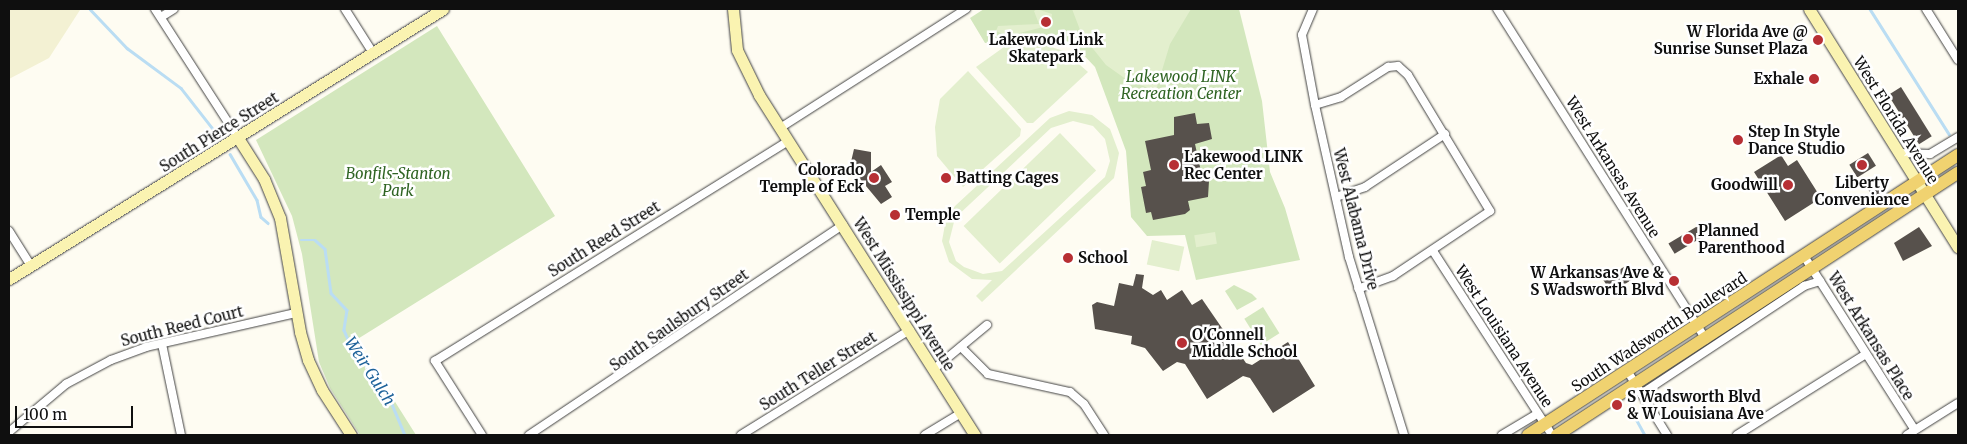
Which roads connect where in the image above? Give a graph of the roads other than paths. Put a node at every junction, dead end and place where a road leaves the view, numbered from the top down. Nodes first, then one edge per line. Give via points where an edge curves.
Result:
1 (155, 9) edge
2 (174, 9) edge
3 (345, 9) edge
4 (443, 9) edge
5 (733, 9) edge
6 (1313, 9) edge
7 (1497, 9) edge
8 (1809, 9) edge
9 (1926, 9) edge
10 (963, 10) edge
11 (161, 17) junction
12 (373, 53) junction
13 (1958, 60) edge
14 (1315, 105) junction
15 (780, 128) junction
16 (1445, 134) junction
17 (1958, 137) edge
18 (238, 138) junction
19 (788, 140) junction
20 (1900, 153) junction
21 (1958, 155) edge
22 (1958, 173) edge
23 (1918, 182) junction
24 (1925, 194) junction
25 (1336, 197) junction
26 (843, 225) junction
27 (9, 230) edge
28 (1958, 247) edge
29 (1433, 251) junction
30 (1804, 256) junction
31 (31, 266) junction
32 (1812, 269) junction
33 (9, 279) edge
34 (1820, 281) junction
35 (1358, 289) junction
36 (296, 313) junction
37 (987, 325) dead end
38 (1698, 327) junction
39 (910, 330) junction
40 (1706, 340) junction
41 (162, 344) junction
42 (961, 347) junction
43 (1866, 354) junction
44 (934, 369) junction
45 (1628, 372) junction
46 (1638, 389) junction
47 (1958, 403) edge
48 (961, 413) junction
49 (1537, 414) junction
50 (1548, 430) edge
51 (1914, 430) junction
52 (9, 432) edge
53 (181, 435) edge
54 (351, 435) edge
55 (482, 435) edge
56 (529, 435) edge
57 (741, 435) edge
58 (925, 435) edge
59 (975, 435) edge
60 (1104, 435) edge
61 (1404, 435) edge
62 (1502, 435) edge
63 (1528, 435) edge
64 (1557, 435) edge
65 (1667, 435) edge
66 (1737, 435) edge
67 (1907, 435) edge

1 - 11 street
2 - 11 street
3 - 12 street
4 - 12 street, South Pierce Street
5 - 15 street, West Mississippi Avenue via 734,36 742,62
6 - 14 street, West Alabama Drive via 1302,35
7 - 38 street, West Arkansas Avenue
8 - 20 street, West Florida Avenue
9 - 13 street
10 - 15 street
11 - 18 street
12 - 18 street, South Pierce Street
14 - 16 street via 1340,97 1388,66 1398,66 1408,75
14 - 25 street, West Alabama Drive
15 - 19 street, West Mississippi Avenue
16 - 25 street via 1365,187
16 - 29 street via 1490,211
17 - 20 street via 1933,153 1918,156
18 - 31 street, South Pierce Street
18 - 36 street via 264,179 280,218
19 - 26 street, West Mississippi Avenue
19 - 55 street, South Reed Street via 435,361
20 - 23 street, West Florida Avenue
21 - 23 main road, South Wadsworth Boulevard
22 - 24 main road, South Wadsworth Boulevard
23 - 24 street, West Florida Avenue
23 - 30 main road, South Wadsworth Boulevard
24 - 28 street, West Florida Avenue
24 - 32 main road, South Wadsworth Boulevard
25 - 35 street, West Alabama Drive
26 - 39 street, West Mississippi Avenue
26 - 56 street, South Saulsbury Street
27 - 31 street
29 - 35 street via 1393,276
29 - 49 street, West Louisiana Avenue
30 - 32 street, West Arkansas Place
30 - 38 main road, South Wadsworth Boulevard
31 - 33 street, South Pierce Street
32 - 34 street, West Arkansas Place
32 - 40 main road, South Wadsworth Boulevard
34 - 43 street, West Arkansas Place
34 - 46 street, South Wadsworth Boulevard via 1804,286
35 - 61 street, West Alabama Drive
36 - 41 street, South Reed Court
36 - 54 street via 317,381
37 - 42 street
38 - 40 street, West Arkansas Avenue
38 - 45 main road, South Wadsworth Boulevard
39 - 44 street, West Mississippi Avenue
39 - 57 street, South Teller Street
40 - 46 main road, South Wadsworth Boulevard
41 - 52 street, South Reed Court via 118,356 80,375
41 - 53 street
42 - 44 street
42 - 60 street via 988,374 1070,392 1084,404
43 - 51 street, West Arkansas Place
43 - 66 street
44 - 48 street, West Mississippi Avenue
45 - 46 street
45 - 50 main road, South Wadsworth Boulevard
46 - 64 main road, South Wadsworth Boulevard
46 - 65 street
47 - 51 street
48 - 58 street
48 - 59 street, West Mississippi Avenue
49 - 50 street, West Louisiana Avenue
49 - 62 street
50 - 63 main road, South Wadsworth Boulevard
51 - 67 street

